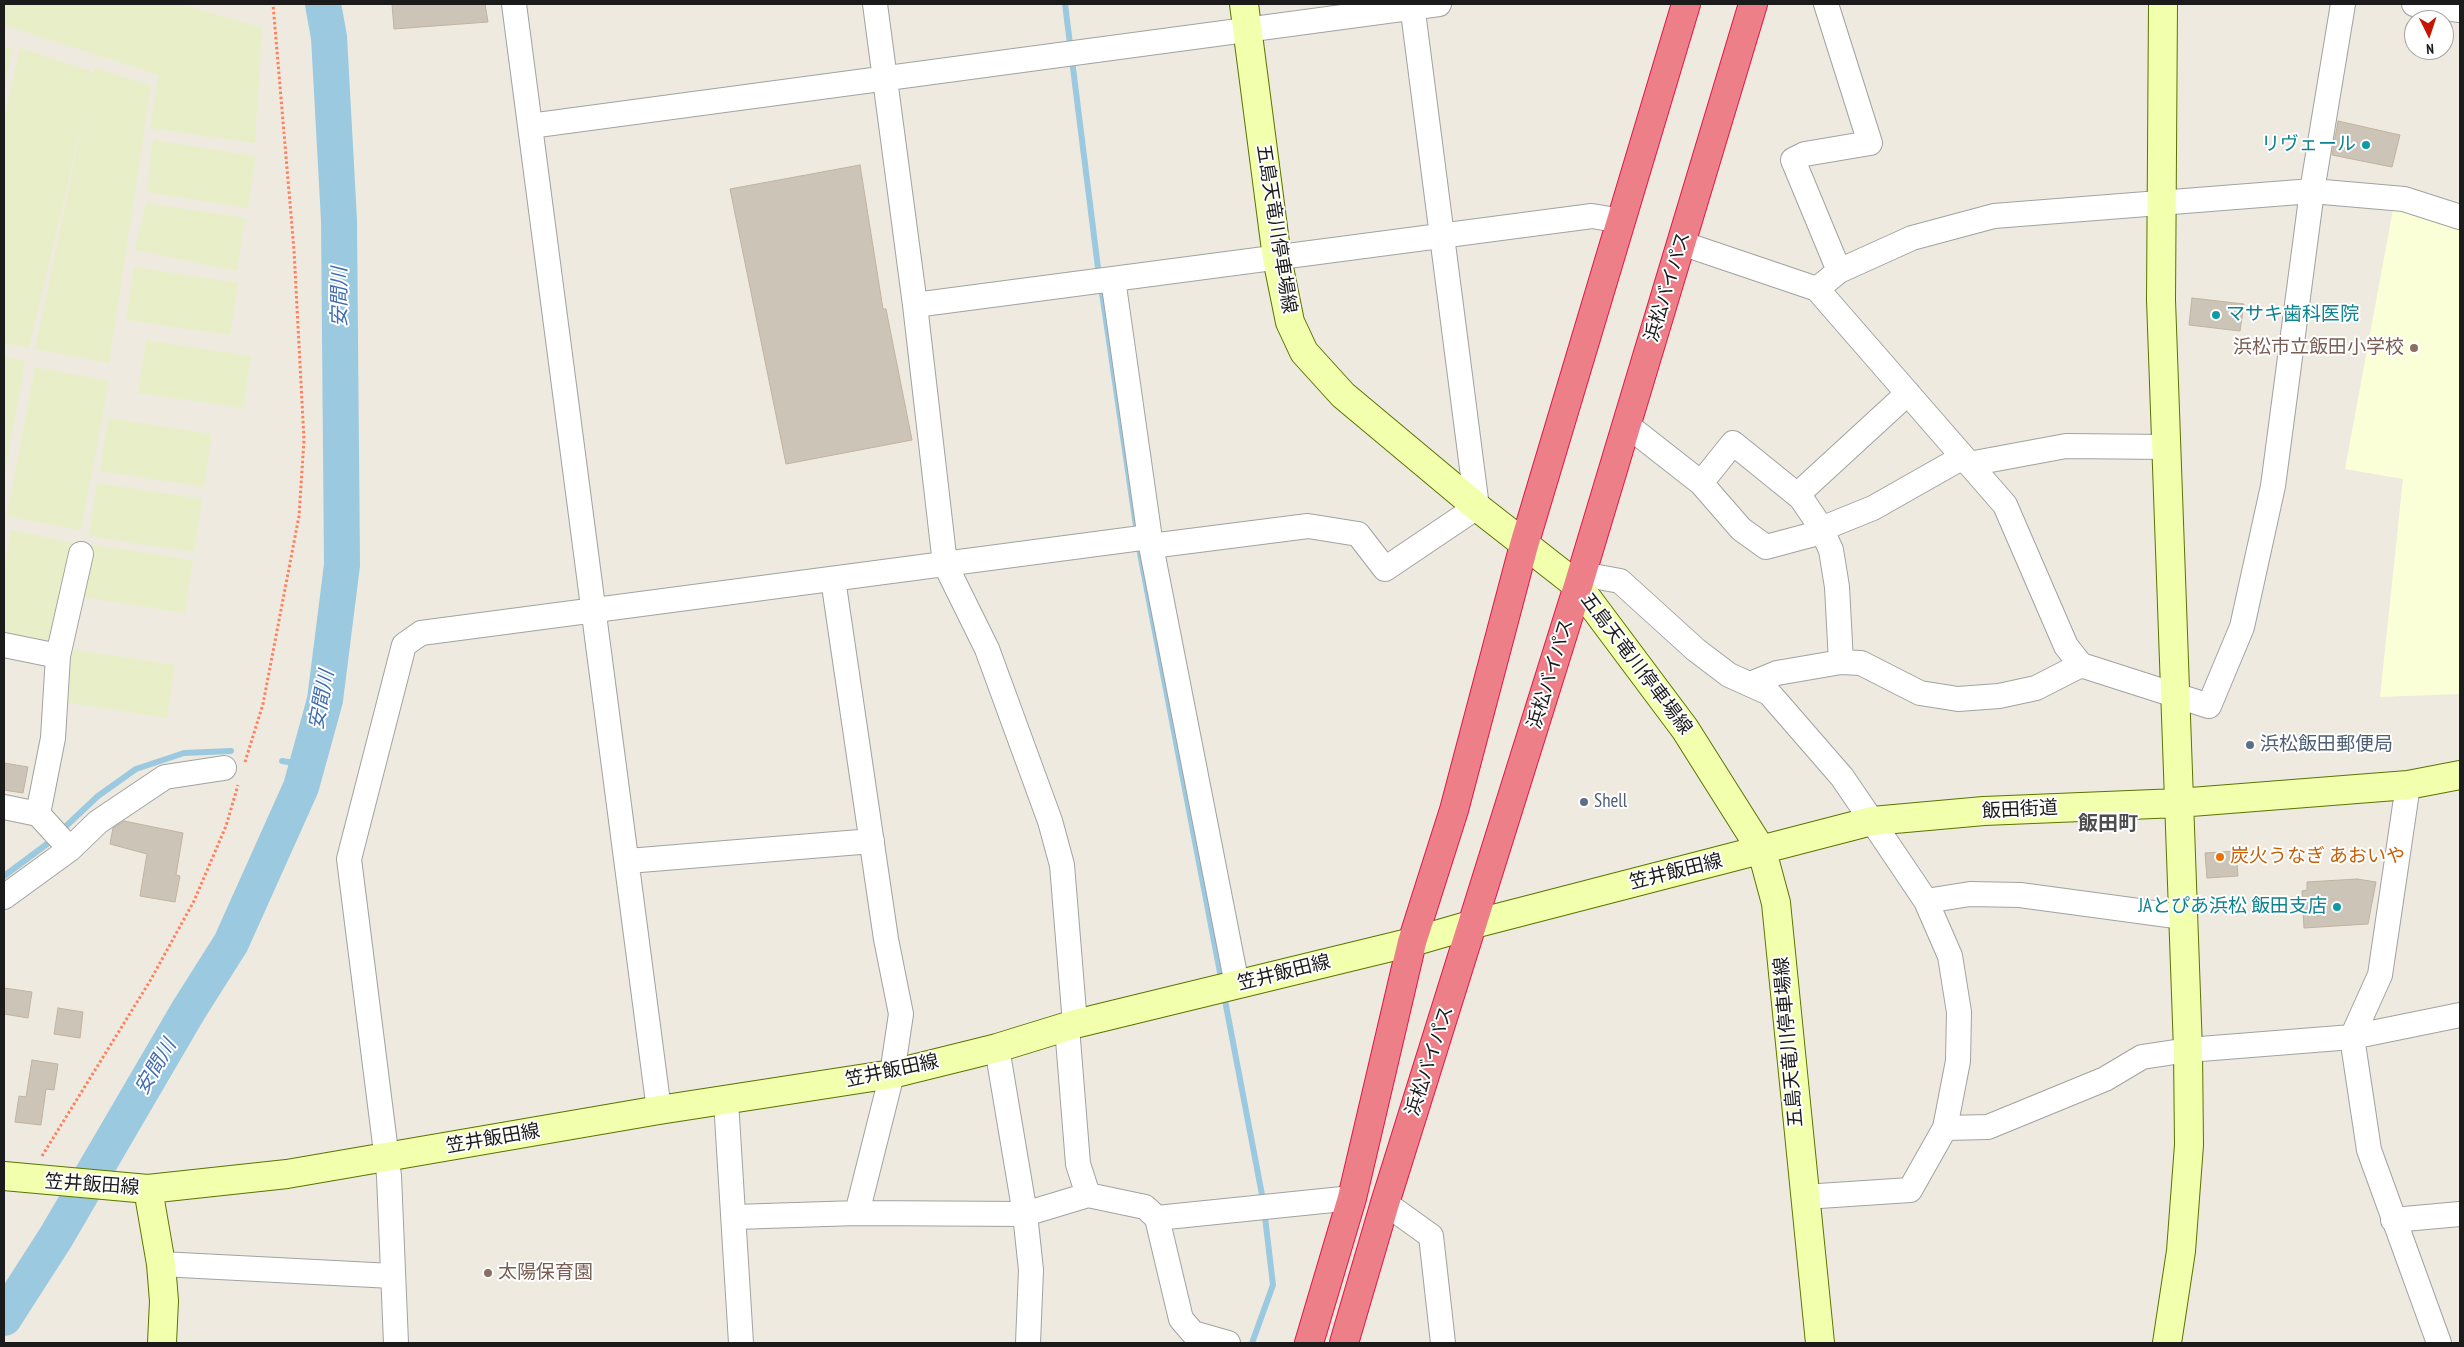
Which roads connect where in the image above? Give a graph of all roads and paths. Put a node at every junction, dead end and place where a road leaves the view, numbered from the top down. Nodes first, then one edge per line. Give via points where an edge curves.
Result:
1 (274, 4) edge
2 (514, 4) edge
3 (875, 4) edge
4 (1244, 4) edge
5 (1439, 4) edge
6 (1686, 4) edge
7 (1753, 4) edge
8 (1826, 4) edge
9 (2163, 4) edge
10 (2343, 4) edge
11 (2414, 4) edge
12 (1413, 6) edge
13 (2460, 10) edge
14 (1248, 30) junction
15 (885, 79) junction
16 (530, 126) junction
17 (2312, 191) junction
18 (2162, 202) junction
19 (2460, 217) edge
20 (1622, 221) junction
21 (1443, 235) junction
22 (1681, 244) junction
23 (1277, 258) junction
24 (1839, 271) junction
25 (1113, 279) junction
26 (1817, 289) junction
27 (915, 305) junction
28 (1908, 393) junction
29 (1627, 425) junction
30 (2166, 447) junction
31 (1966, 461) junction
32 (1701, 483) junction
33 (1797, 494) junction
34 (1477, 507) junction
35 (1822, 530) junction
36 (1150, 542) junction
37 (1524, 545) junction
38 (81, 554) dead end
39 (945, 564) junction
40 (833, 579) junction
41 (1580, 580) junction
42 (594, 612) junction
43 (4, 645) edge
44 (58, 656) junction
45 (1841, 662) junction
46 (2080, 665) junction
47 (1750, 684) junction
48 (2175, 696) junction
49 (236, 772) junction
50 (2460, 775) edge
51 (2408, 785) junction
52 (2178, 803) junction
53 (4, 807) edge
54 (1872, 821) junction
55 (55, 833) junction
56 (872, 841) junction
57 (1762, 851) junction
58 (628, 861) junction
59 (4, 897) edge
60 (1926, 901) junction
61 (2183, 917) junction
62 (1474, 924) junction
63 (1412, 942) junction
64 (1237, 985) junction
65 (2460, 1015) edge
66 (1071, 1026) junction
67 (2352, 1037) junction
68 (997, 1048) junction
69 (2188, 1050) junction
70 (892, 1074) junction
71 (726, 1101) junction
72 (659, 1110) junction
73 (1945, 1128) junction
74 (387, 1157) junction
75 (15, 1178) edge
76 (142, 1188) junction
77 (1088, 1195) junction
78 (1804, 1197) junction
79 (1352, 1198) junction
80 (1385, 1202) junction
81 (858, 1213) junction
82 (1025, 1214) junction
83 (2460, 1214) edge
84 (735, 1217) junction
85 (1157, 1218) junction
86 (2393, 1220) junction
87 (161, 1264) junction
88 (392, 1276) junction
89 (162, 1343) edge
90 (396, 1343) edge
91 (741, 1343) edge
92 (1028, 1343) edge
93 (1228, 1343) edge
94 (1309, 1343) edge
95 (1344, 1343) edge
96 (1443, 1343) edge
97 (1820, 1343) edge
98 (2167, 1343) edge
99 (2439, 1343) edge

1 - 49 path via 294,250 304,440 298,525 263,704
2 - 16 street
3 - 15 street
4 - 14 main road, 五島天竜川停車場線
5 - 12 street
6 - 20 highway
7 - 22 highway, 浜松バイパス
8 - 24 street via 1870,144 1805,154 1793,160
9 - 18 main road
10 - 17 street
11 - 13 street
12 - 14 street
12 - 21 street
14 - 15 street
14 - 23 main road, 五島天竜川停車場線
15 - 16 street
15 - 27 street
16 - 42 street
17 - 18 street
17 - 19 street via 2404,199
17 - 48 street via 2273,486 2242,627 2209,706
18 - 24 street via 1994,216 1912,238
18 - 30 main road via 2161,300
20 - 21 street via 1592,216
20 - 37 highway
21 - 23 street
21 - 34 street
22 - 26 street
22 - 29 highway, 浜松バイパス
23 - 25 street
23 - 34 main road, 五島天竜川停車場線 via 1290,322 1304,352 1343,395
24 - 26 street
25 - 27 street
25 - 36 street
26 - 28 street
27 - 39 street
28 - 31 street
28 - 33 street
29 - 32 street
29 - 41 highway, 浜松バイパス
30 - 31 street via 2066,446
30 - 48 main road
31 - 35 street
31 - 46 street via 2005,505 2066,646
32 - 33 street via 1733,443
32 - 35 street via 1741,529 1766,547
33 - 35 street
34 - 36 street via 1385,569 1358,534 1308,526
34 - 37 main road, 五島天竜川停車場線
35 - 45 street via 1830,550 1837,587
36 - 39 street
36 - 64 street
37 - 41 main road, 五島天竜川停車場線
37 - 63 highway via 1454,810
38 - 44 street
39 - 40 street
39 - 66 street via 988,649 1062,865
40 - 42 street
40 - 56 street
41 - 47 street via 1620,581 1696,650 1729,675
41 - 57 main road, 五島天竜川停車場線 via 1685,728
41 - 62 highway, 浜松バイパス
42 - 58 street
42 - 74 street via 421,633 404,645 349,859
43 - 44 street
44 - 55 street via 53,738
45 - 46 street via 1861,663 1920,693 1958,699 1999,696 2036,688
45 - 47 street via 1777,673
46 - 48 street
47 - 54 street via 1769,693 1842,777
48 - 52 main road
49 - 55 street via 166,777 98,822
49 - 75 path via 226,826 194,901 150,981
50 - 51 main road, 飯田街道
51 - 52 main road, 飯田街道
51 - 67 street via 2380,975
52 - 54 main road, 飯田街道 via 1984,811
52 - 61 main road
53 - 55 street
54 - 57 main road, 飯田街道
54 - 60 street
55 - 59 street
56 - 58 street
56 - 70 street via 901,1014
57 - 62 main road, 笠井飯田線
57 - 78 main road, 五島天竜川停車場線 via 1776,903
58 - 72 street
60 - 61 street via 1970,894 2020,895
60 - 73 street via 1950,956 1959,1012 1958,1061
61 - 69 main road
62 - 63 main road, 笠井飯田線
62 - 80 highway, 浜松バイパス
63 - 64 main road, 笠井飯田線
63 - 79 highway
64 - 66 main road, 笠井飯田線
65 - 67 street
66 - 68 main road, 笠井飯田線
66 - 77 street via 1078,1164
67 - 69 street
67 - 86 street via 2369,1150
68 - 70 main road, 笠井飯田線
68 - 82 street
69 - 73 street via 2142,1057 2105,1079 1988,1128
69 - 98 main road via 2189,1145 2181,1251
70 - 71 main road, 笠井飯田線
70 - 81 street
71 - 72 main road, 笠井飯田線
71 - 84 street
72 - 74 main road, 笠井飯田線
73 - 78 street via 1910,1190
74 - 76 main road, 笠井飯田線 via 287,1174
74 - 88 street
75 - 76 main road, 笠井飯田線
76 - 87 main road
77 - 82 street
77 - 85 street via 1146,1207
78 - 97 main road, 五島天竜川停車場線
79 - 85 street
79 - 94 highway
80 - 95 highway, 浜松バイパス
80 - 96 street via 1431,1236
81 - 82 street
81 - 84 street
82 - 92 street via 1031,1270
83 - 86 street
84 - 91 street
85 - 93 street via 1181,1319 1193,1333
86 - 99 street
87 - 88 street
87 - 89 main road via 164,1300
88 - 90 street

